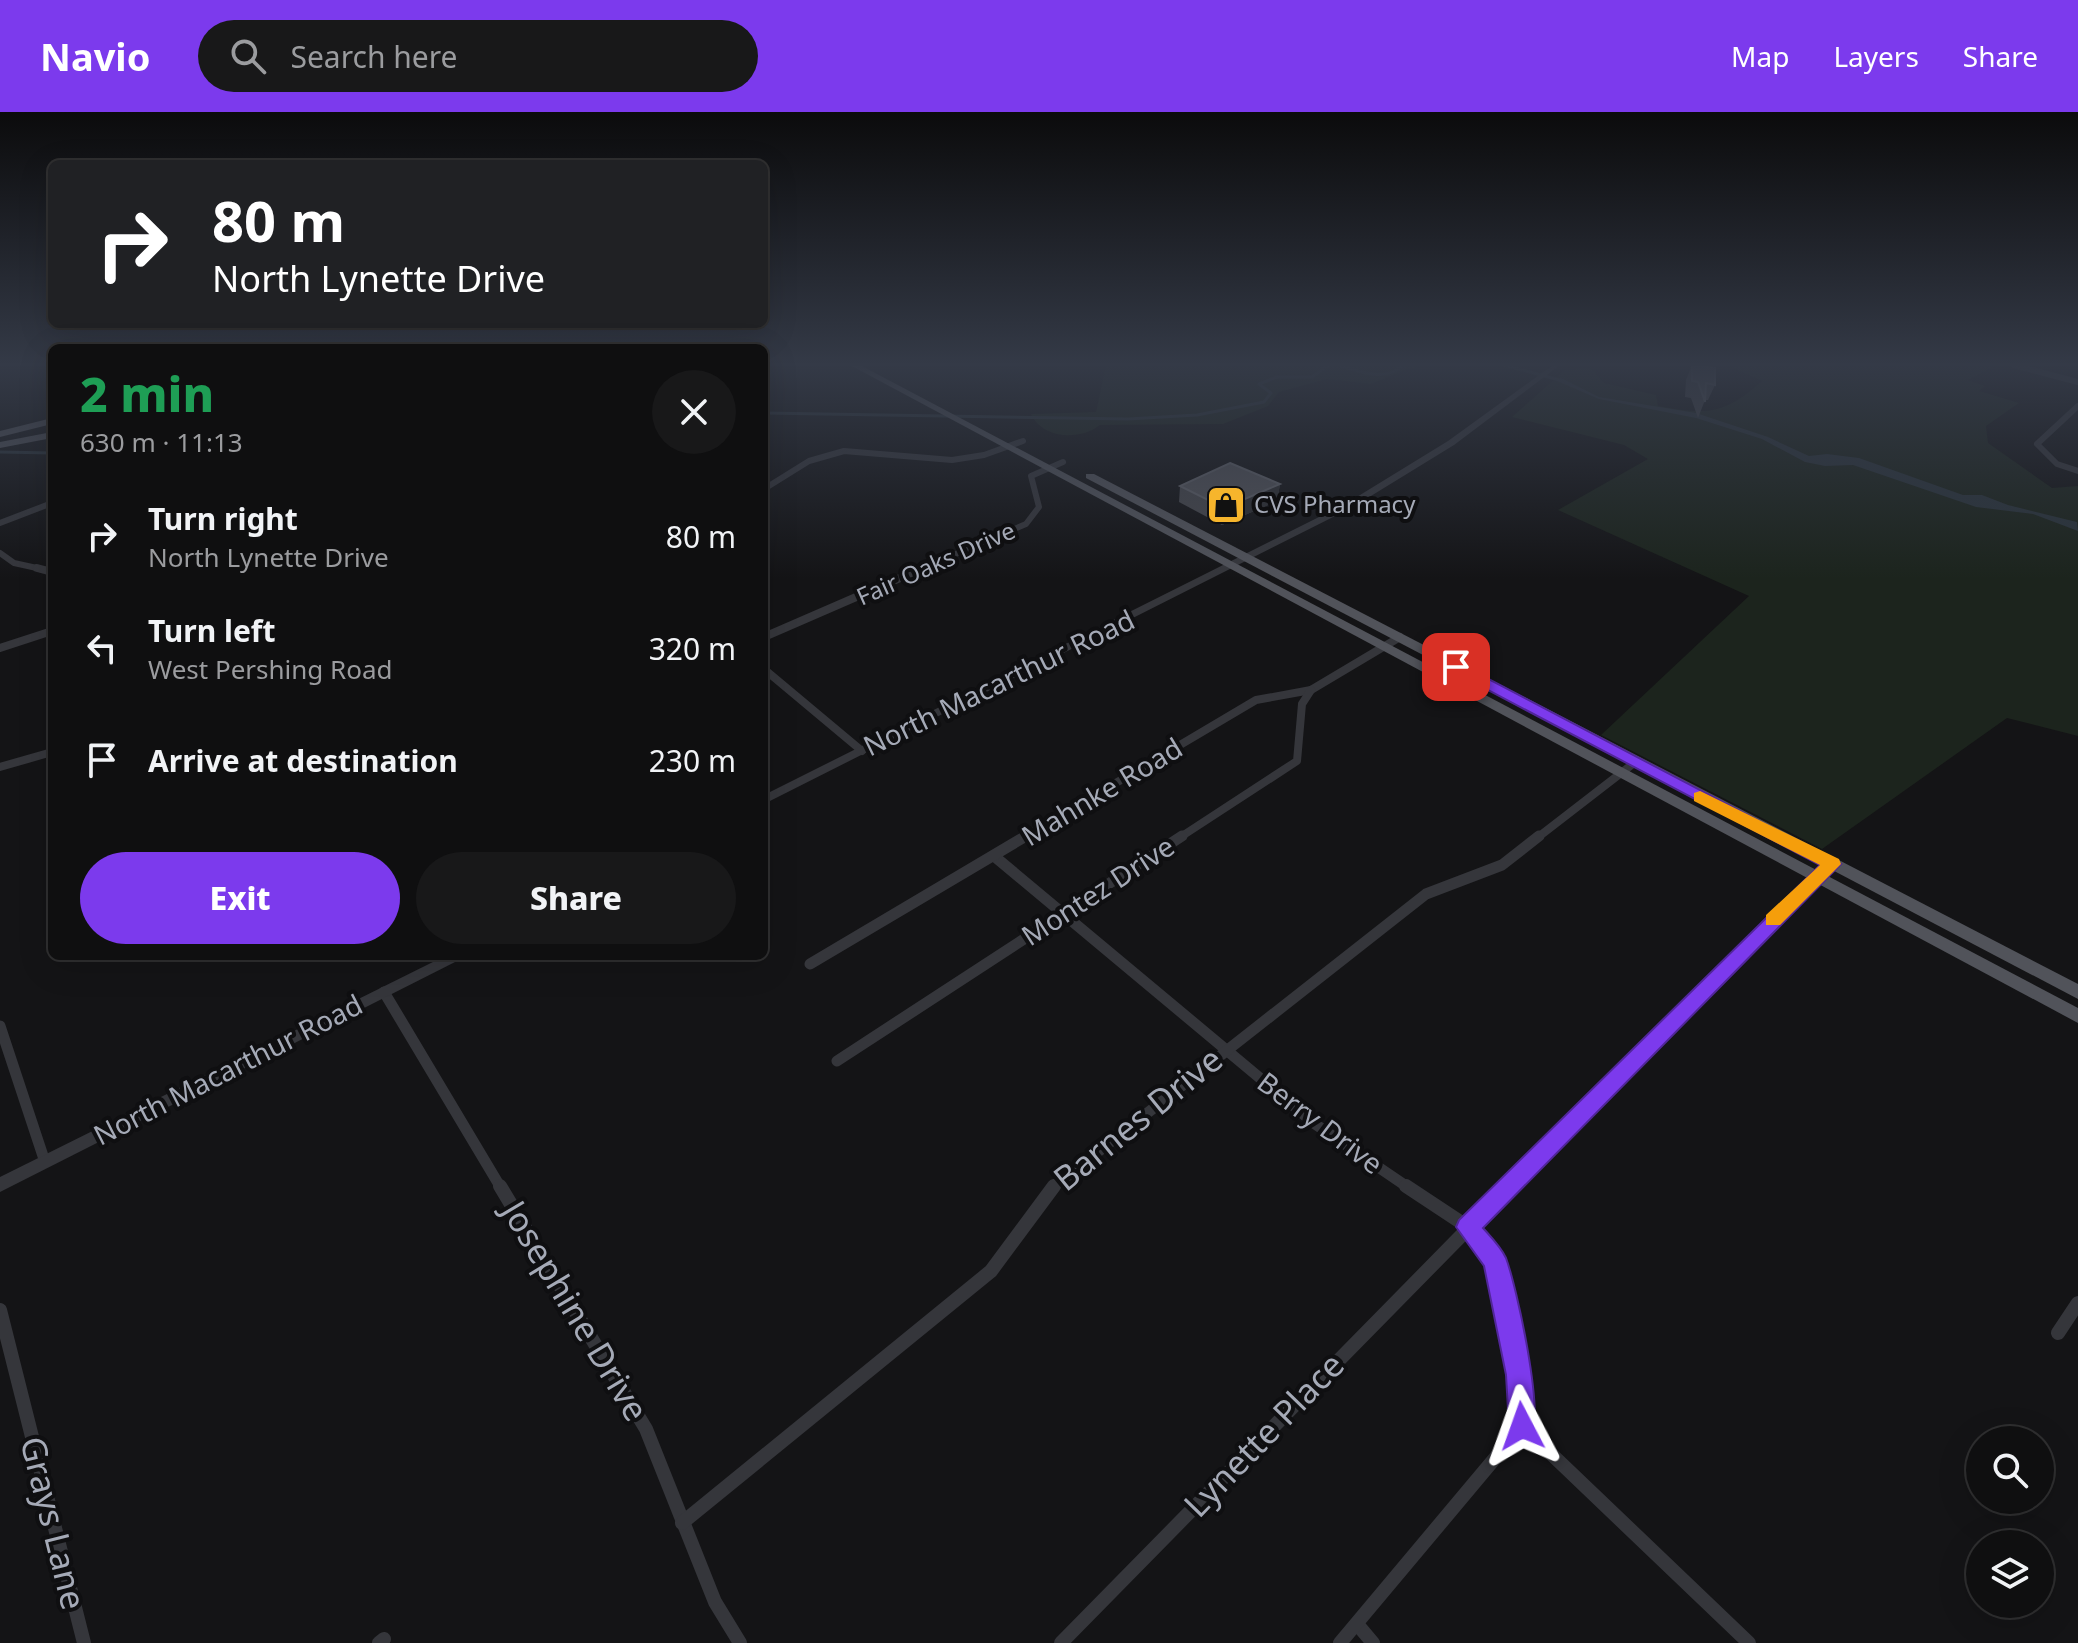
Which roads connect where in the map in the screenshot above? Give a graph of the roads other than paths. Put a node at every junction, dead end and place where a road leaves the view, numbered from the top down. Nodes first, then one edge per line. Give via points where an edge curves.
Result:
1 (44, 436) edge
2 (993, 436) edge
3 (1015, 436) edge
4 (1456, 436) edge
5 (2045, 436) edge
6 (1023, 441) junction
7 (5, 444) edge
8 (1011, 446) junction
9 (1063, 462) junction
10 (1051, 467) junction
11 (2078, 471) edge
12 (768, 487) edge
13 (48, 505) edge
14 (0, 523) edge
15 (0, 553) edge
16 (1240, 561) junction
17 (48, 571) edge
18 (48, 632) edge
19 (768, 635) edge
20 (1393, 641) junction
21 (0, 648) edge
22 (768, 672) edge
23 (1467, 688) junction
24 (1311, 690) junction
25 (1584, 735) junction
26 (862, 751) junction
27 (48, 753) edge
28 (0, 767) edge
29 (1628, 767) junction
30 (768, 798) edge
31 (994, 856) junction
32 (1832, 864) junction
33 (1817, 875) junction
34 (1064, 914) junction
35 (448, 960) edge
36 (810, 964) dead end
37 (384, 992) junction
38 (2078, 992) edge
39 (2078, 1016) edge
40 (0, 1026) edge
41 (1226, 1049) junction
42 (837, 1061) dead end
43 (45, 1162) junction
44 (0, 1185) edge
45 (1468, 1227) junction
46 (2078, 1303) edge
47 (0, 1310) edge
48 (2058, 1333) dead end
49 (1522, 1426) junction
50 (682, 1523) junction
51 (1357, 1624) junction
52 (84, 1643) edge
53 (740, 1643) edge
54 (1061, 1643) edge
55 (1340, 1643) edge
56 (1373, 1643) edge
57 (1749, 1643) edge

1 - 7 main road
2 - 8 main road
3 - 6 main road
4 - 16 street, North Macarthur Road via 1394,479
5 - 11 street via 2037,444 2049,459
6 - 8 street
6 - 9 main road
8 - 10 main road
8 - 12 street via 952,460 844,451 809,461
9 - 10 street
9 - 16 main road
10 - 16 main road
10 - 19 street, Fair Oaks Drive via 1031,476 1039,507 1026,524
13 - 14 street
15 - 17 street via 14,563
16 - 20 main road
16 - 26 street, North Macarthur Road
18 - 21 street
20 - 23 main road
20 - 24 street, Mahnke Road
20 - 25 main road
22 - 26 street
23 - 25 main road via 1563,731
23 - 29 main road
24 - 31 street, Mahnke Road via 1256,700
24 - 34 street, Montez Drive via 1302,704 1297,761
25 - 29 main road
26 - 30 street, North Macarthur Road
27 - 28 street
29 - 32 main road
29 - 33 main road
29 - 41 street, Barnes Drive via 1502,865 1426,894
31 - 34 street, Berry Drive
31 - 36 street, Mahnke Road
32 - 33 street, Lynette Place
32 - 38 main road
33 - 39 main road
33 - 45 street, Lynette Place
34 - 41 street, Berry Drive
34 - 42 street, Montez Drive
35 - 37 street, North Macarthur Road
37 - 43 street, North Macarthur Road
37 - 50 street, Josephine Drive via 646,1429
40 - 43 street
41 - 45 street, Berry Drive via 1315,1124
41 - 50 street, Barnes Drive via 1043,1195 1013,1244 969,1292
43 - 44 street, North Macarthur Road
45 - 49 street, Berry Drive via 1495,1261 1519,1375
45 - 54 street, Lynette Place
46 - 48 street
47 - 52 street, Grays Lane
49 - 51 street
49 - 57 street
50 - 53 street, Josephine Drive via 715,1602
51 - 55 street
51 - 56 street

